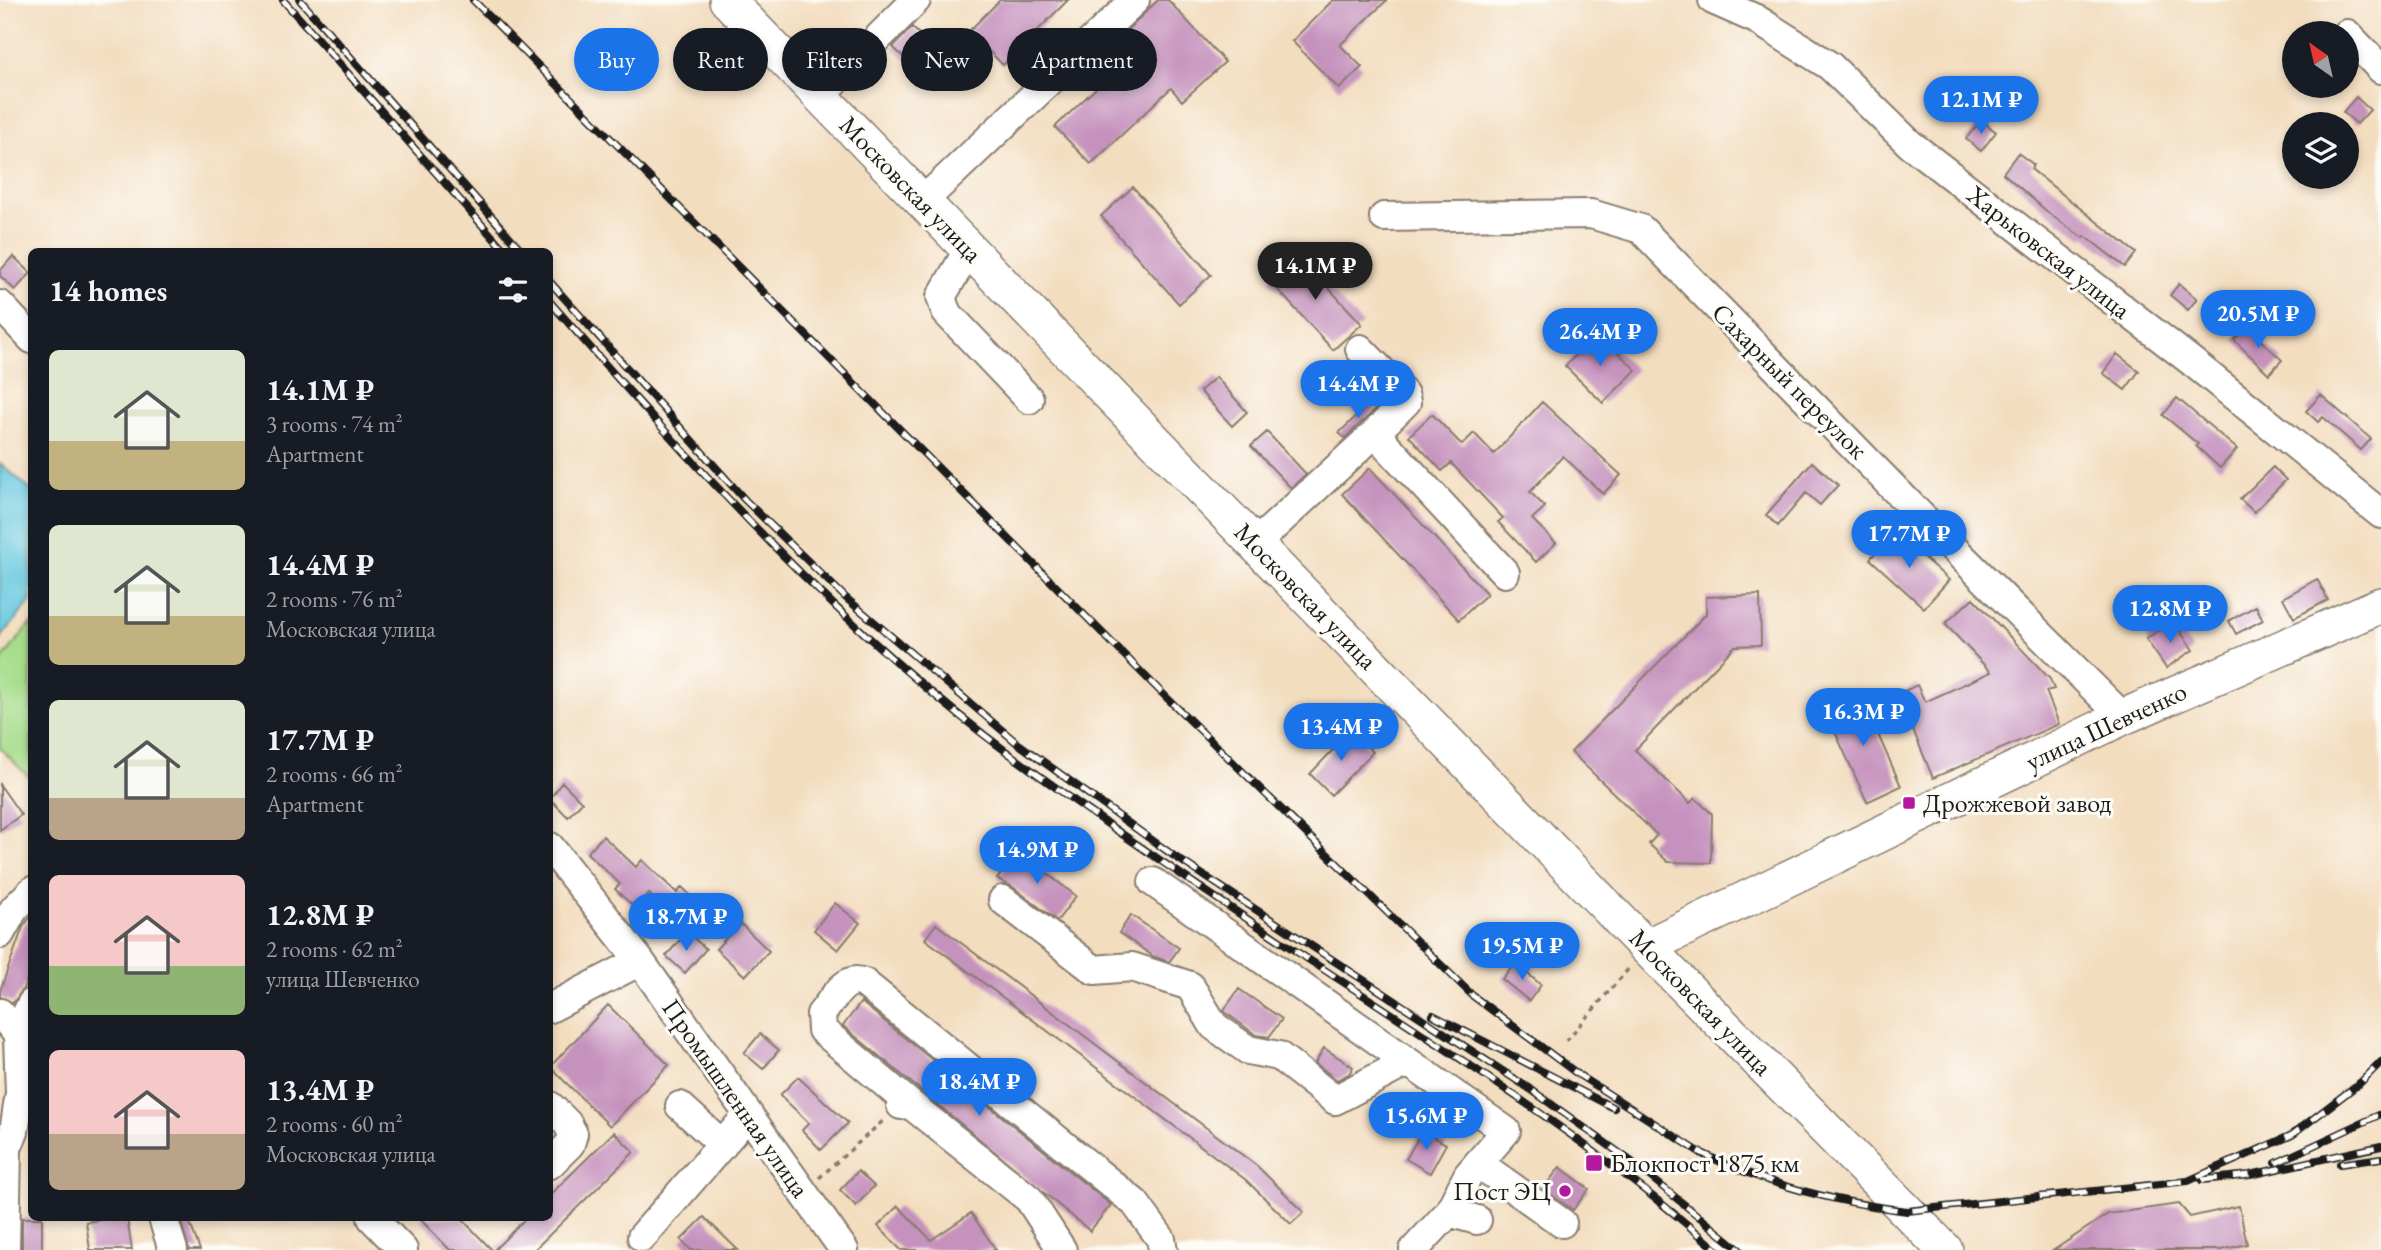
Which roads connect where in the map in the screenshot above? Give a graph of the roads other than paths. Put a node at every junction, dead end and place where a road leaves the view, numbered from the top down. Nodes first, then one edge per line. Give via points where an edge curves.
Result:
1 (727, 0) edge
2 (916, 0) edge
3 (1135, 0) edge
4 (1713, 0) edge
5 (2359, 47) edge
6 (2381, 69) edge
7 (820, 96) junction
8 (922, 201) junction
9 (1384, 217) dead end
10 (969, 249) junction
11 (0, 305) edge
12 (28, 335) edge
13 (1360, 349) dead end
14 (1029, 399) dead end
15 (1375, 433) junction
16 (2381, 514) edge
17 (1255, 544) junction
18 (1505, 573) dead end
19 (2381, 606) edge
20 (2123, 717) junction
21 (553, 851) edge
22 (1153, 882) dead end
23 (28, 895) edge
24 (1003, 900) dead end
25 (0, 932) edge
26 (1646, 947) junction
27 (640, 961) junction
28 (553, 1006) edge
29 (22, 1023) edge
30 (1407, 1062) junction
31 (680, 1106) dead end
32 (553, 1109) edge
33 (748, 1115) junction
34 (723, 1145) junction
35 (553, 1161) edge
36 (1478, 1163) junction
37 (1449, 1212) junction
38 (1477, 1220) dead end
39 (164, 1221) edge
40 (375, 1221) edge
41 (1562, 1223) dead end
42 (641, 1246) edge
43 (5, 1250) edge
44 (173, 1250) edge
45 (403, 1250) edge
46 (844, 1250) edge
47 (1062, 1250) edge
48 (1163, 1250) edge
49 (1414, 1250) edge
50 (1945, 1250) edge

1 - 7 main road, Московская улица
2 - 7 street
3 - 8 street
4 - 16 street, Харьковская улица via 1756,19 1830,66 1910,144
5 - 6 street
7 - 8 main road, Московская улица
8 - 10 main road, Московская улица
9 - 20 street, Сахарный переулок via 1591,214 1641,229
10 - 14 street via 942,302 946,312
10 - 17 main road, Московская улица
11 - 12 street
13 - 15 street via 1404,394 1406,402
15 - 17 street
15 - 18 street
17 - 26 main road, Московская улица
19 - 20 main road, улица Шевченко
20 - 26 main road, улица Шевченко
21 - 27 street, Промышленная улица
22 - 30 street
23 - 25 street
24 - 30 street via 1094,970 1132,967 1190,986 1213,1026 1248,1050 1279,1056 1335,1100
26 - 50 main road, Московская улица
27 - 28 street
27 - 33 street, Промышленная улица
29 - 43 street via 20,1093 7,1148
30 - 36 street via 1506,1132
31 - 34 street
32 - 35 street via 573,1134 570,1144
33 - 34 street
33 - 46 street, Промышленная улица
34 - 42 street
36 - 37 street
36 - 41 street
37 - 38 street
37 - 49 street
39 - 44 street
40 - 45 street
47 - 48 street via 1029,1199 903,1102 822,1030 821,1014 849,981 864,983 1135,1203 1161,1239

